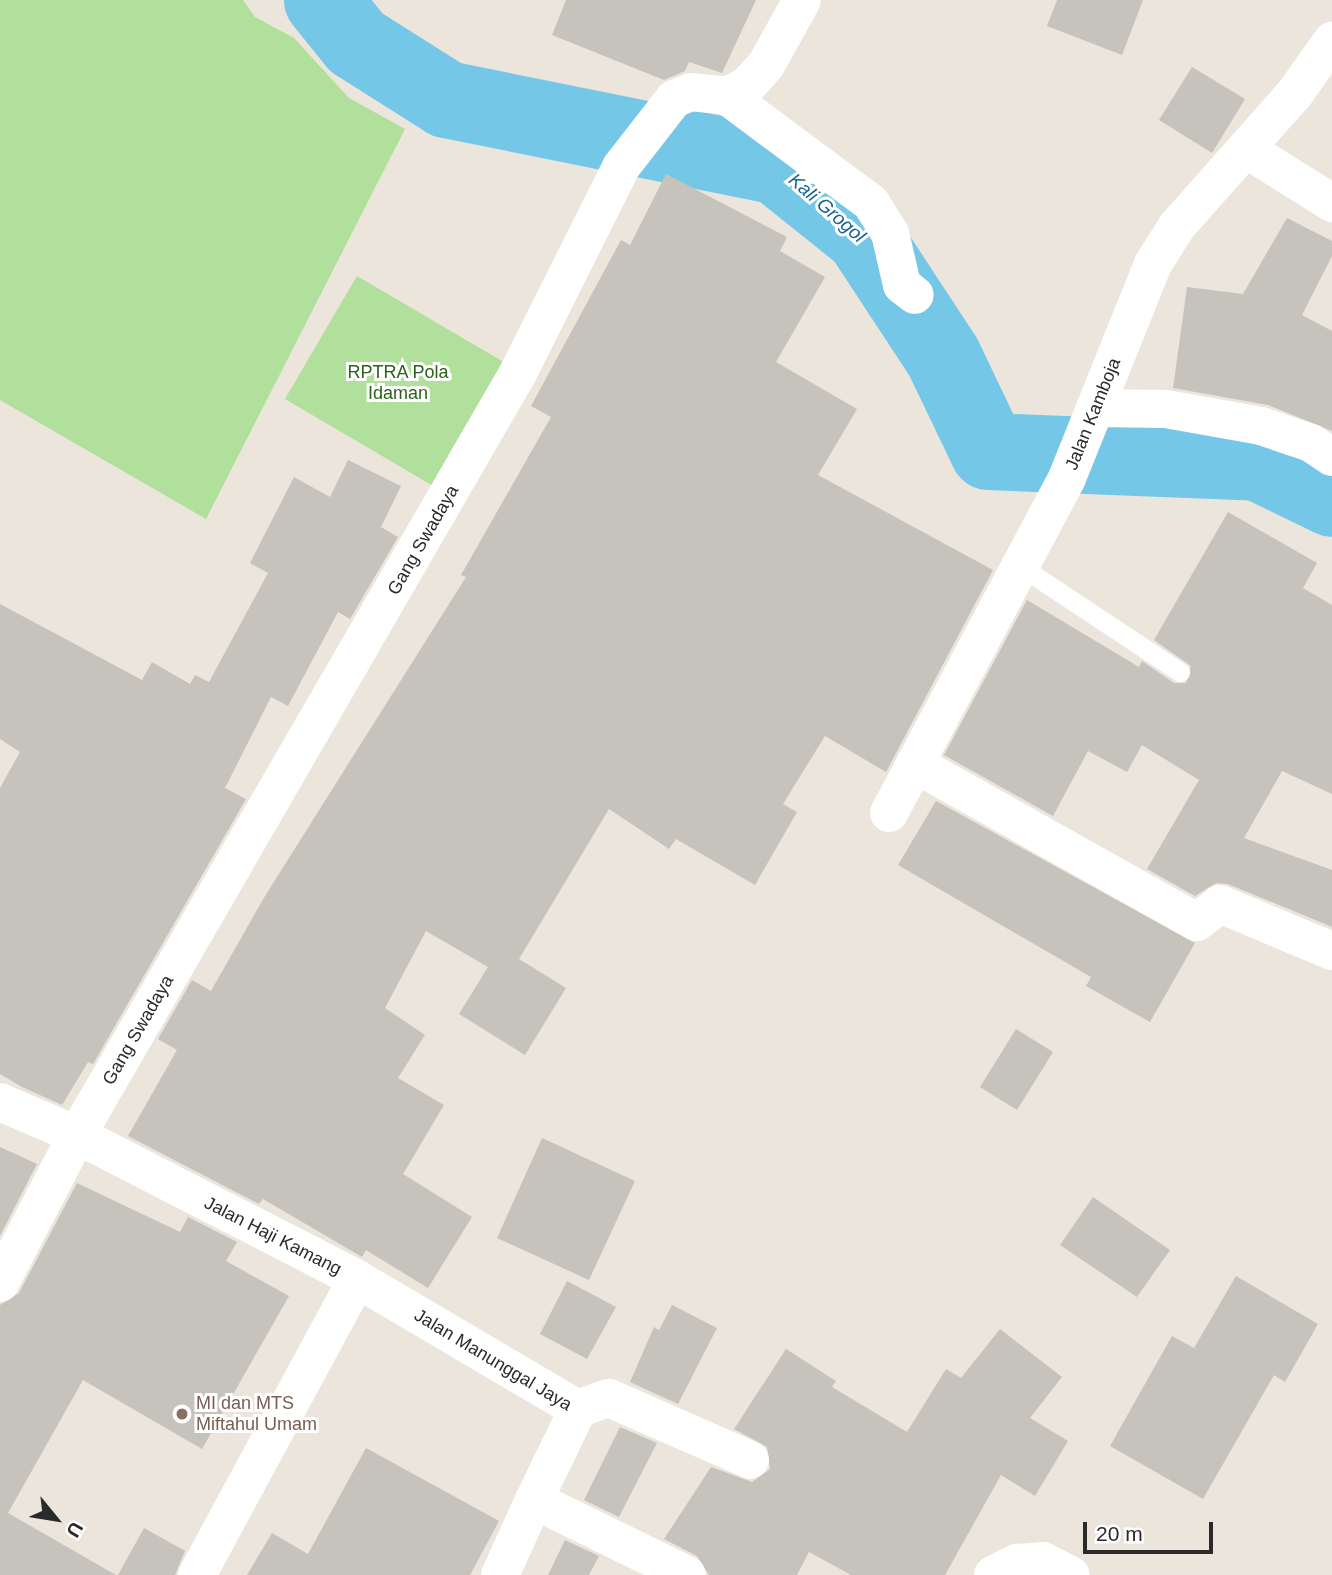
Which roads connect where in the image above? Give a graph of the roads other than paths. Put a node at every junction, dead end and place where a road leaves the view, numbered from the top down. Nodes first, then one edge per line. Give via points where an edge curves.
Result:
1 (802, 0) edge
2 (1332, 41) edge
3 (727, 96) junction
4 (1246, 149) junction
5 (1332, 203) edge
6 (915, 295) dead end
7 (1090, 423) junction
8 (1332, 457) edge
9 (1020, 566) junction
10 (1180, 672) dead end
11 (915, 764) junction
12 (889, 813) dead end
13 (1332, 951) edge
14 (0, 1102) edge
15 (77, 1135) junction
16 (356, 1279) junction
17 (0, 1283) edge
18 (578, 1409) junction
19 (750, 1460) dead end
20 (534, 1500) junction
21 (197, 1575) edge
22 (500, 1575) edge
23 (687, 1575) edge
24 (993, 1575) edge
25 (1071, 1575) edge

1 - 3 street via 766,65 747,86
2 - 4 street, Jalan Kamboja
3 - 6 street via 871,204 890,233 902,285
3 - 15 street, Gang Swadaya via 683,93 661,113 621,167 465,467
4 - 5 street
4 - 7 street, Jalan Kamboja via 1184,217 1153,264
7 - 8 street via 1166,409 1261,426 1311,443
7 - 9 street, Jalan Kamboja via 1067,478
9 - 10 lane
9 - 11 street, Jalan Kamboja
11 - 12 street, Jalan Kamboja
11 - 13 street via 1197,922 1220,904
14 - 15 street, Jalan Haji Kamang
15 - 16 street, Jalan Haji Kamang
15 - 17 street, Gang Swadaya
16 - 18 street, Jalan Manunggal Jaya
16 - 21 street, Jalan Haji Kamang
18 - 19 street via 609,1398
18 - 20 street, Jalan Manunggal Jaya
20 - 22 street, Jalan Manunggal Jaya
20 - 23 street
24 - 25 street via 1017,1563 1043,1561

